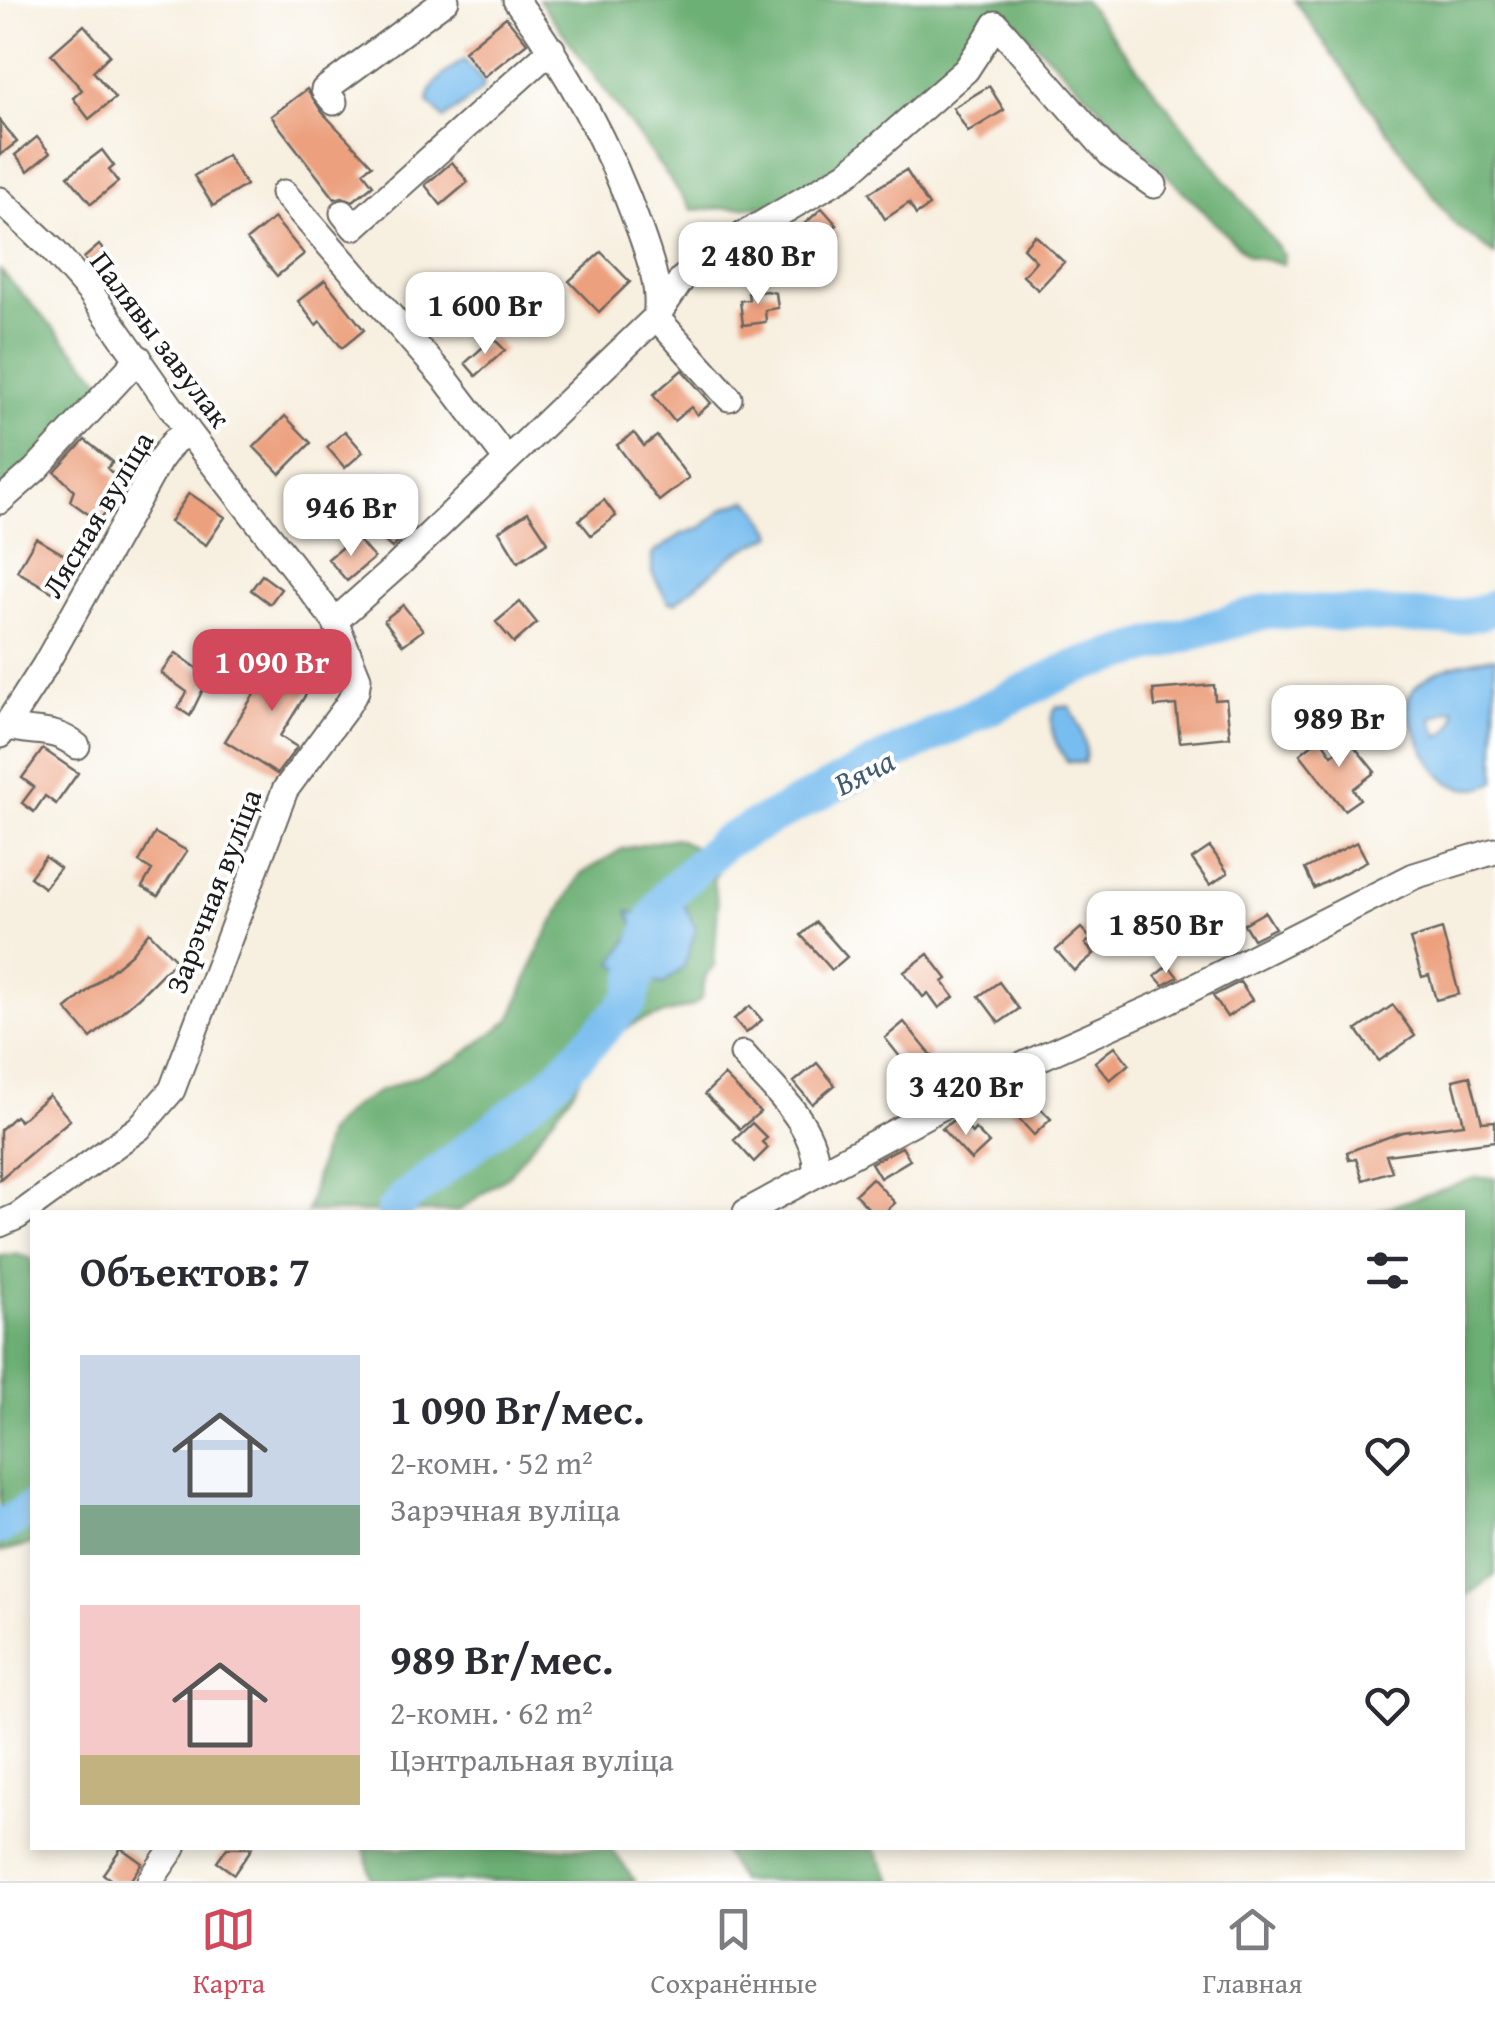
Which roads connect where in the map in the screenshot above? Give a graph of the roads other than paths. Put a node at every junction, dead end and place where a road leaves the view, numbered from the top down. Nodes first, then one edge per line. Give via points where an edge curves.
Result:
1 (446, 0) edge
2 (516, 0) edge
3 (552, 49) junction
4 (334, 102) dead end
5 (1154, 185) dead end
6 (284, 193) dead end
7 (0, 200) edge
8 (343, 214) dead end
9 (656, 317) junction
10 (139, 358) junction
11 (730, 398) dead end
12 (190, 434) junction
13 (507, 460) junction
14 (0, 501) edge
15 (334, 620) junction
16 (3, 730) edge
17 (78, 746) dead end
18 (1495, 851) edge
19 (743, 1054) dead end
20 (816, 1174) junction
21 (750, 1210) edge
22 (0, 1224) edge
23 (173, 1850) edge
24 (150, 1881) edge

1 - 4 street via 324,90
2 - 3 street
3 - 8 street via 354,228
3 - 9 street via 621,179 651,264
5 - 9 street via 1111,155 996,24 966,70 862,161 724,246 682,279
6 - 13 street
7 - 10 street, Палявы завулак via 91,293
9 - 11 street
9 - 13 street
10 - 12 street, Палявы завулак
10 - 14 street
12 - 15 street, Палявы завулак
12 - 16 street, Лясная вуліца via 175,440 159,461
13 - 15 street
15 - 22 street, Зарэчная вуліца via 358,678 356,691 285,790 172,1090 139,1128
16 - 17 street via 61,734
18 - 20 street via 1414,876 1162,1004 1001,1074
19 - 20 street via 807,1131
20 - 21 street
23 - 24 street

